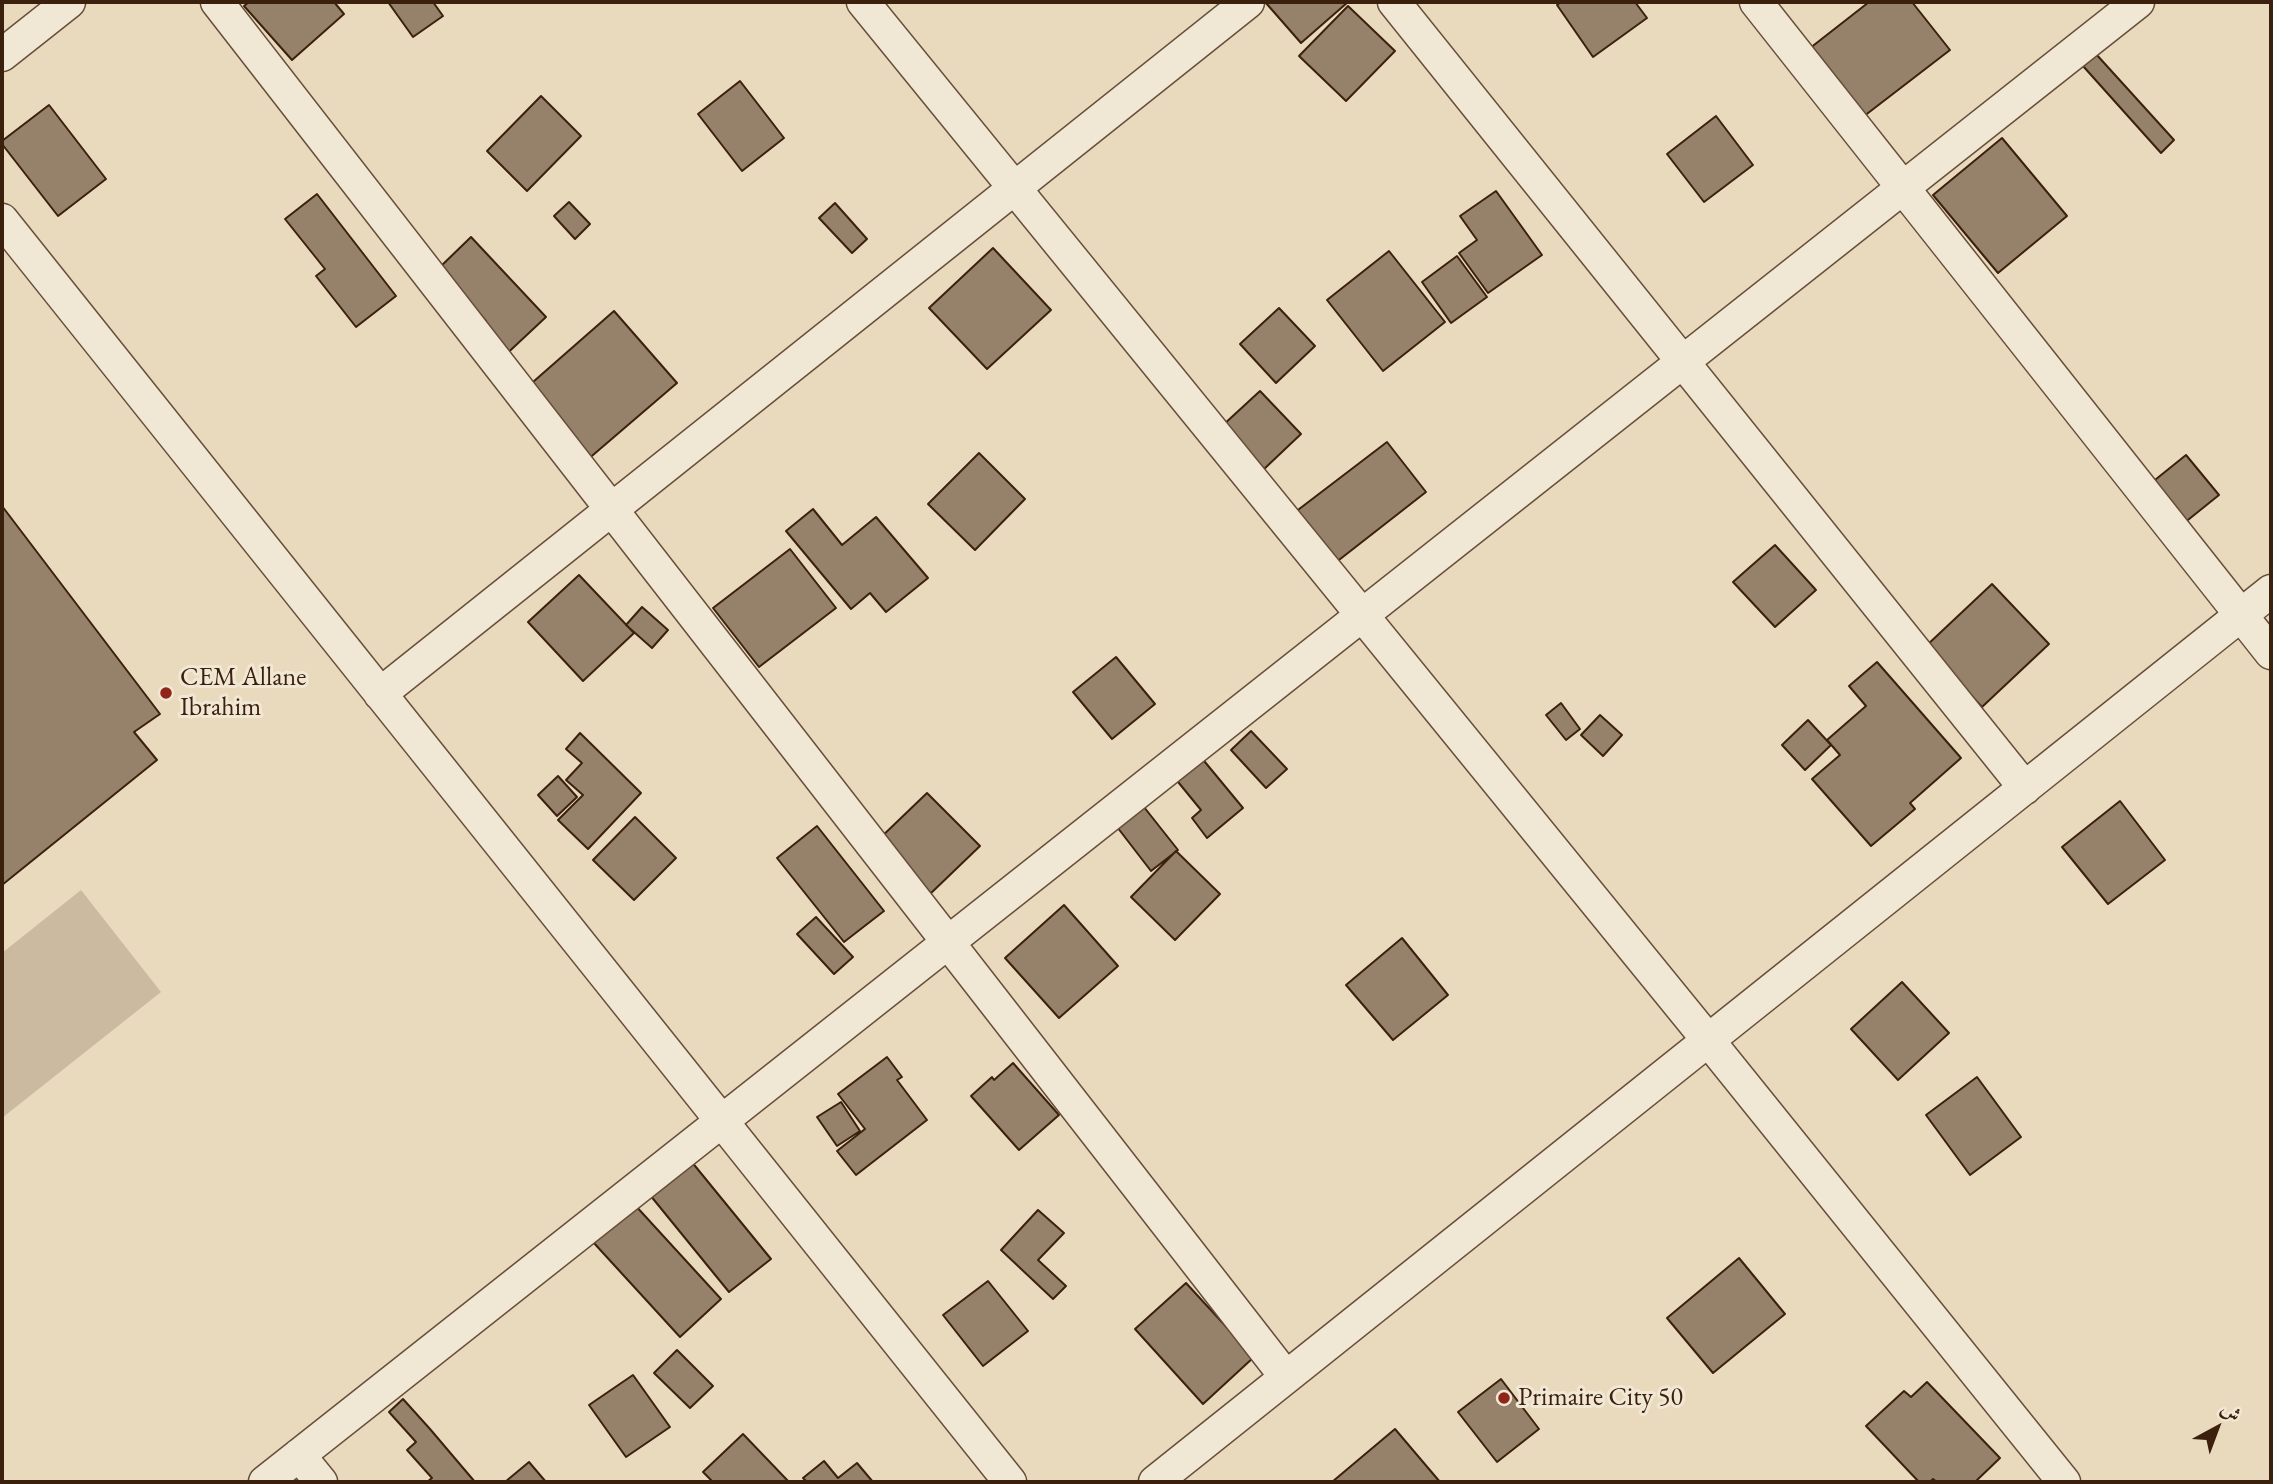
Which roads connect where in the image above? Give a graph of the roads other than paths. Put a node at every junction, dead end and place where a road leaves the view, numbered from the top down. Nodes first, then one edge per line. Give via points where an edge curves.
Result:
1 (69, 2) edge
2 (217, 2) edge
3 (863, 2) edge
4 (1248, 2) edge
5 (1394, 2) edge
6 (1756, 2) edge
7 (2138, 2) edge
8 (2, 55) edge
9 (1903, 187) junction
10 (1014, 188) junction
11 (2, 220) edge
12 (1683, 361) junction
13 (612, 510) junction
14 (2271, 591) edge
15 (1362, 615) junction
16 (2241, 615) junction
17 (2271, 653) edge
18 (380, 694) junction
19 (2025, 788) junction
20 (948, 942) junction
21 (1709, 1040) junction
22 (721, 1122) junction
23 (1286, 1377) junction
24 (299, 1455) junction
25 (265, 1482) edge
26 (321, 1482) edge
27 (1010, 1482) edge
28 (1155, 1482) edge
29 (2064, 1482) edge

1 - 8 street
2 - 13 street
3 - 10 street
4 - 10 street
5 - 12 street
6 - 9 street
7 - 9 street
9 - 12 street
9 - 16 street
10 - 13 street
10 - 15 street
11 - 18 street
12 - 15 street
12 - 19 street
13 - 18 street
13 - 20 street
14 - 16 street
15 - 20 street
15 - 21 street
16 - 17 street
16 - 19 street
18 - 22 street
19 - 21 street
20 - 22 street
20 - 23 street
21 - 23 street
21 - 29 street
22 - 24 street
22 - 27 street
23 - 28 street
24 - 25 street
24 - 26 street

